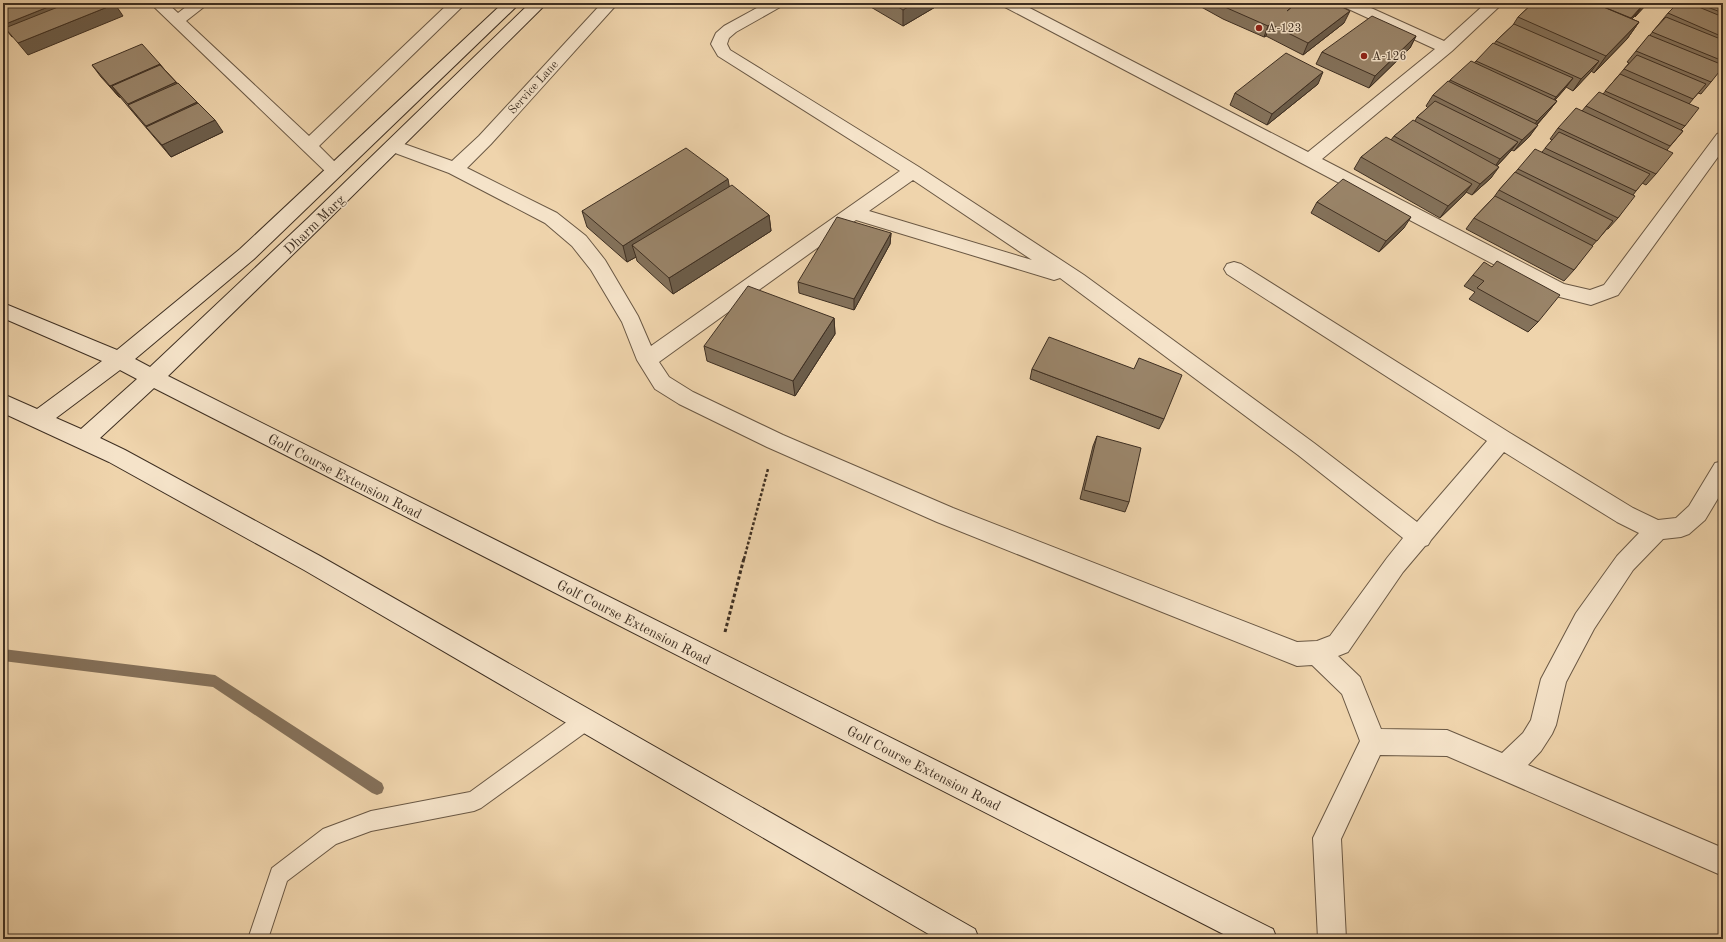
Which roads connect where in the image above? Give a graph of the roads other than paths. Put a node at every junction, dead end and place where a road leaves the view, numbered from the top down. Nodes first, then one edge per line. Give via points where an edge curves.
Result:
1 (158, 3) edge
2 (201, 3) edge
3 (458, 3) edge
4 (512, 3) edge
5 (540, 3) edge
6 (610, 3) edge
7 (777, 3) edge
8 (1008, 3) edge
9 (1347, 3) edge
10 (1495, 3) edge
11 (177, 21) junction
12 (1446, 48) junction
13 (1723, 138) edge
14 (309, 146) junction
15 (393, 146) junction
16 (1310, 160) junction
17 (455, 169) junction
18 (335, 171) junction
19 (912, 171) junction
20 (853, 213) junction
21 (1234, 268) dead end
22 (1077, 280) junction
23 (3, 310) edge
24 (119, 360) junction
25 (647, 360) junction
26 (154, 377) junction
27 (3, 403) edge
28 (39, 419) junction
29 (1502, 439) junction
30 (84, 440) junction
31 (1720, 480) edge
32 (1657, 530) junction
33 (1420, 538) junction
34 (1317, 653) junction
35 (586, 720) junction
36 (1373, 742) junction
37 (1506, 768) junction
38 (1723, 862) edge
39 (258, 939) edge
40 (965, 939) edge
41 (1263, 939) edge
42 (1332, 939) edge

1 - 11 street
2 - 11 street
3 - 14 street
4 - 18 street, Dharm Marg
5 - 15 street, Dharm Marg
6 - 17 street, Service Lane via 485,140
7 - 19 street via 722,36 719,44 724,53
8 - 16 street
9 - 12 street
10 - 12 street
11 - 14 street
12 - 16 street
13 - 16 street via 1611,290 1591,298 1559,290
14 - 18 street
15 - 17 street
15 - 26 street, Dharm Marg
17 - 25 street via 551,218 579,241 598,265 631,321
18 - 24 street, Dharm Marg via 247,254
19 - 20 street
19 - 22 street
20 - 22 street
20 - 25 street
21 - 29 street
22 - 33 street via 1306,449
23 - 24 street, Golf Course Extension Road
24 - 26 street, Golf Course Extension Road
24 - 28 street, Dharm Marg
25 - 34 street via 662,383 686,398 775,441 946,514 1297,654
26 - 30 street, Dharm Marg
26 - 41 street, Golf Course Extension Road
27 - 28 street
28 - 30 street
29 - 32 street via 1625,515
29 - 33 street
30 - 35 street via 312,563
31 - 32 street via 1697,513 1681,527
32 - 37 street via 1625,563 1585,621 1554,679 1543,725 1532,742
33 - 34 street via 1395,565 1339,644
34 - 36 street via 1351,686
35 - 39 lane via 474,801 371,821 330,836 279,875
35 - 40 street
36 - 37 street via 1447,743
36 - 42 street via 1327,838
37 - 38 street

